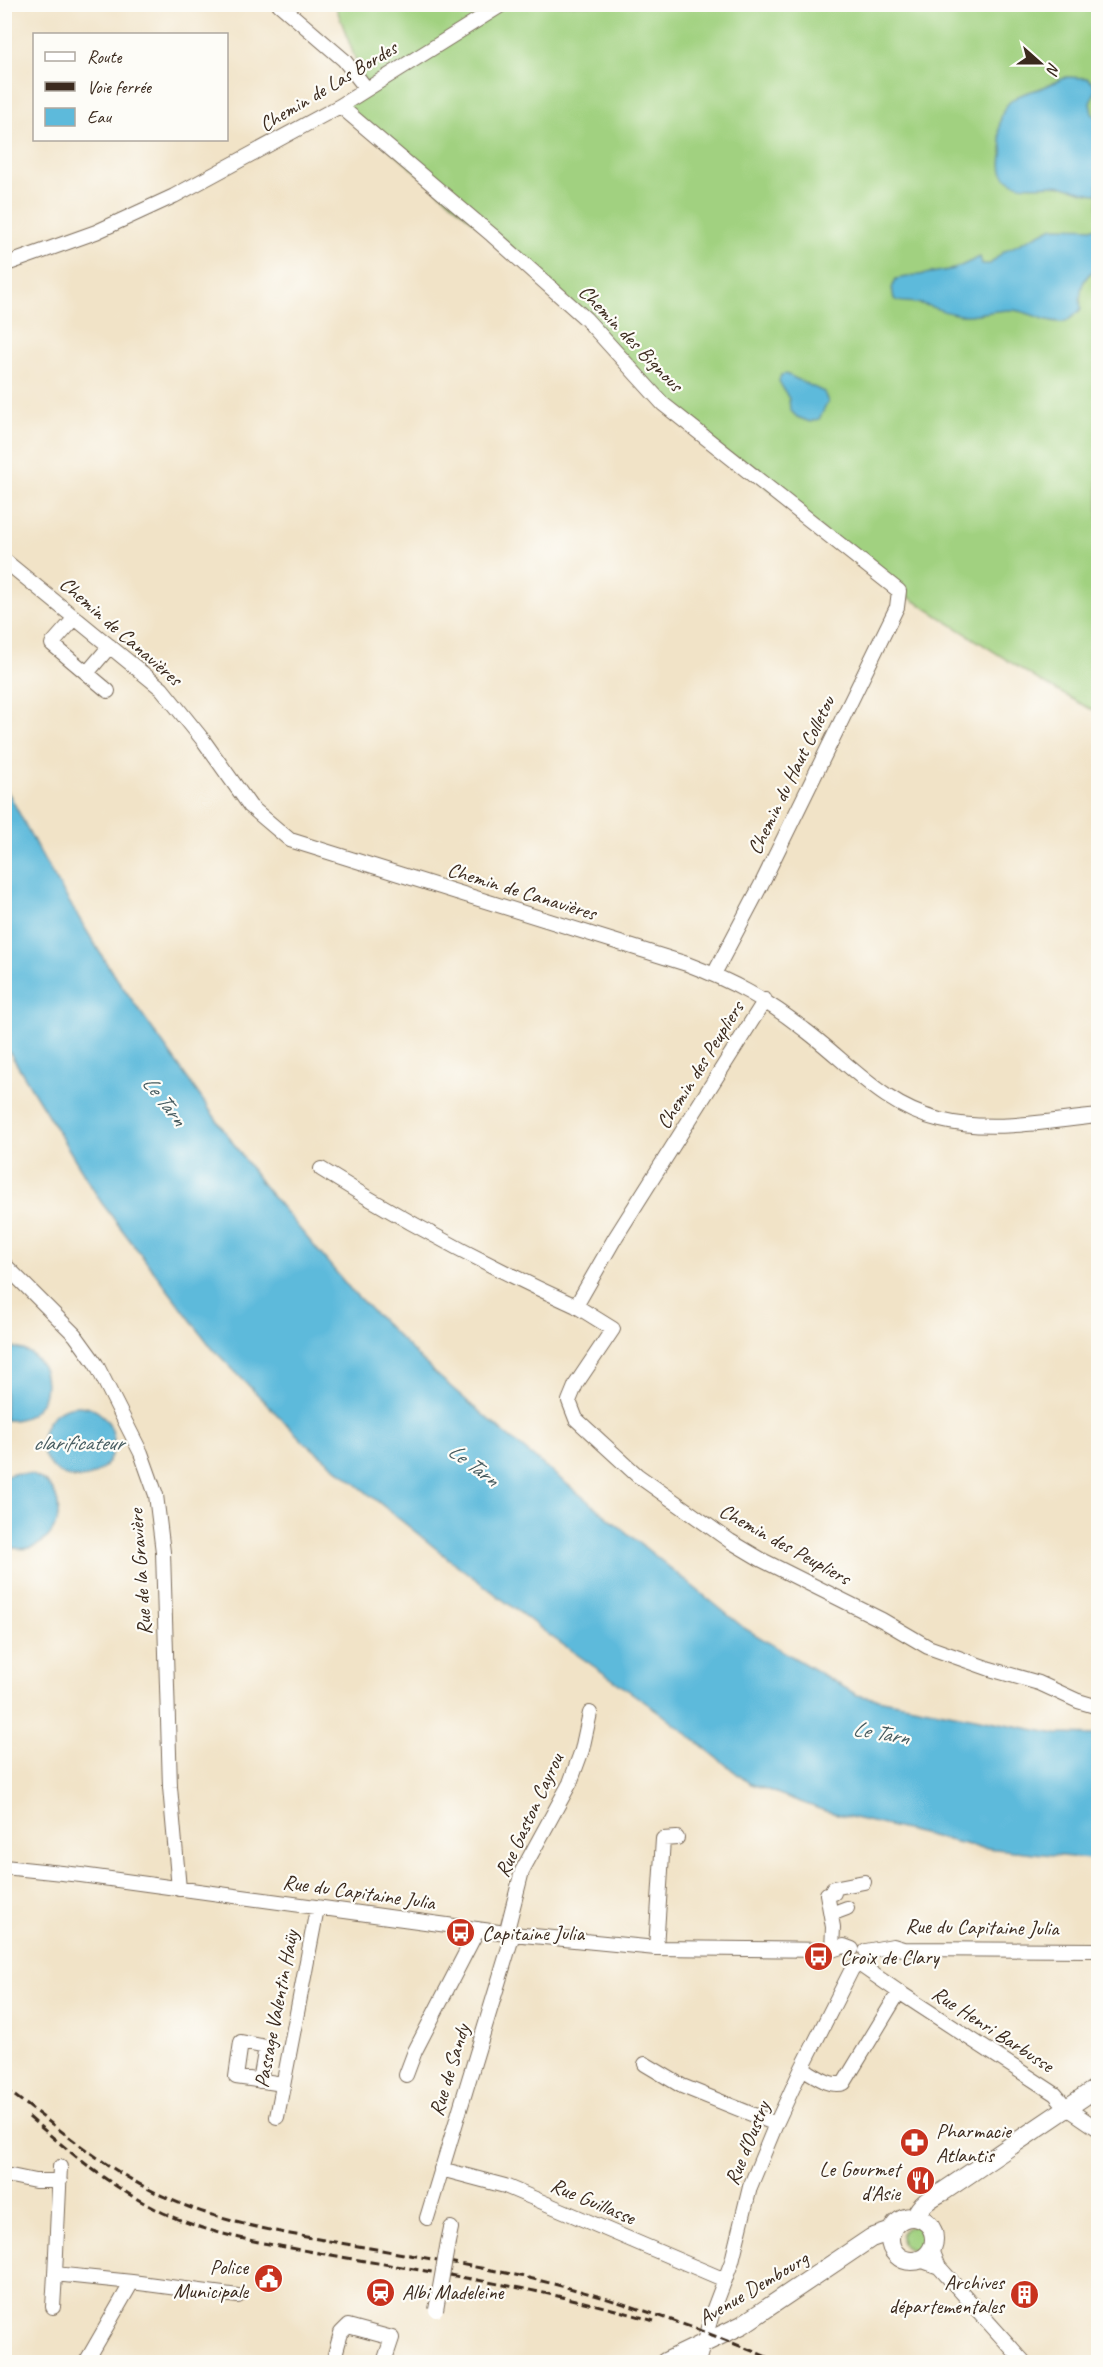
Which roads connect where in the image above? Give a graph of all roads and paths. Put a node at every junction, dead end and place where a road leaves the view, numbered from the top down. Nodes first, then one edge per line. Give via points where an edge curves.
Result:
1 (279, 4) edge
2 (503, 4) edge
3 (366, 88) junction
4 (340, 106) junction
5 (4, 265) edge
6 (4, 561) edge
7 (899, 591) joint
8 (75, 618) junction
9 (110, 646) junction
10 (87, 673) junction
11 (108, 691) dead end
12 (714, 974) junction
13 (765, 1000) junction
14 (1098, 1116) edge
15 (321, 1168) dead end
16 (4, 1264) edge
17 (576, 1305) junction
18 (1098, 1707) edge
19 (590, 1713) dead end
20 (677, 1839) dead end
21 (4, 1867) edge
22 (864, 1882) dead end
23 (179, 1889) junction
24 (847, 1908) dead end
25 (316, 1909) junction
26 (831, 1914) junction
27 (478, 1929) junction
28 (510, 1934) junction
29 (656, 1948) junction
30 (832, 1950) junction
31 (1098, 1950) edge
32 (858, 1958) junction
33 (899, 1992) junction
34 (645, 2064) dead end
35 (802, 2068) junction
36 (406, 2075) dead end
37 (260, 2081) dead end
38 (283, 2084) junction
39 (1098, 2087) edge
40 (1067, 2108) junction
41 (277, 2116) dead end
42 (776, 2124) junction
43 (1098, 2129) edge
44 (441, 2169) junction
45 (11, 2176) dead end
46 (427, 2218) dead end
47 (922, 2221) junction
48 (451, 2228) dead end
49 (892, 2240) junction
50 (930, 2259) junction
51 (55, 2274) junction
52 (725, 2280) junction
53 (132, 2282) junction
54 (238, 2296) dead end
55 (53, 2307) dead end
56 (436, 2310) dead end
57 (704, 2344) junction
58 (86, 2362) edge
59 (333, 2362) edge
60 (384, 2362) edge
61 (665, 2362) edge
62 (698, 2362) edge
63 (1024, 2362) edge

1 - 3 street via 344,60
2 - 3 street, Chemin de Las Bordes
3 - 4 street, Chemin de Las Bordes
4 - 5 street, Chemin de Las Bordes via 174,196 96,232
4 - 7 street, Chemin des Bignous via 586,319 663,404
6 - 8 street, Chemin de Canavières
7 - 12 street, Chemin du Haut Colletou via 897,607
8 - 9 street, Chemin de Canavières
8 - 10 street via 52,644
9 - 10 street
9 - 12 street, Chemin de Canavières via 162,690 250,806 290,840
10 - 11 street
12 - 13 street, Chemin de Canavières
13 - 14 street, Chemin de Canavières via 884,1095 923,1116 983,1125
13 - 17 street, Chemin des Peupliers
15 - 17 street, Chemin des Peupliers via 371,1201 504,1273
16 - 23 street, Rue de la Gravière via 75,1335 96,1364 141,1453 156,1496 163,1552 170,1787
17 - 18 street, Chemin des Peupliers via 613,1329 569,1401 576,1419 637,1475 754,1555 915,1641
19 - 28 street, Rue Gaston Cayrou via 570,1783 522,1871
20 - 29 street via 663,1839
21 - 23 street, Rue du Capitaine Julia
22 - 26 street via 833,1888 834,1893 827,1894
23 - 25 street, Rue du Capitaine Julia
24 - 26 street
25 - 27 street, Rue du Capitaine Julia
25 - 38 street, Passage Valentin Haüy
26 - 30 street
27 - 28 street, Rue du Capitaine Julia
27 - 36 street
28 - 29 street, Rue du Capitaine Julia
28 - 44 street, Rue de Sandy
29 - 30 street, Rue du Capitaine Julia
30 - 32 street, Rue Henri Barbusse via 840,1956
31 - 32 street, Rue du Capitaine Julia via 903,1950 893,1946
32 - 33 street, Rue Henri Barbusse
32 - 35 street, Rue d'Oustry
33 - 35 street via 844,2083 832,2084
33 - 40 street, Rue Henri Barbusse via 1055,2094
34 - 42 street via 682,2086
35 - 42 street, Rue d'Oustry
37 - 38 street
38 - 41 street, Passage Valentin Haüy
39 - 40 main road
40 - 43 street, Rue Henri Barbusse
40 - 47 main road via 944,2191
42 - 52 street, Rue d'Oustry via 750,2187
44 - 46 street, Rue de Sandy
44 - 52 street, Rue Guillasse via 505,2186
45 - 51 street via 34,2181 60,2174
47 - 49 main road via 906,2217 898,2222
47 - 50 main road via 935,2239
48 - 56 street, bridge
49 - 50 main road via 904,2259
49 - 57 main road, Avenue Dembourg via 871,2238 742,2325
50 - 63 street
51 - 53 street
51 - 55 street
52 - 57 street, Rue d'Oustry
53 - 54 street
53 - 58 street
57 - 61 main road, Avenue Dembourg
57 - 62 street, Rue d'Oustry
59 - 60 street via 341,2333 348,2326 392,2338

